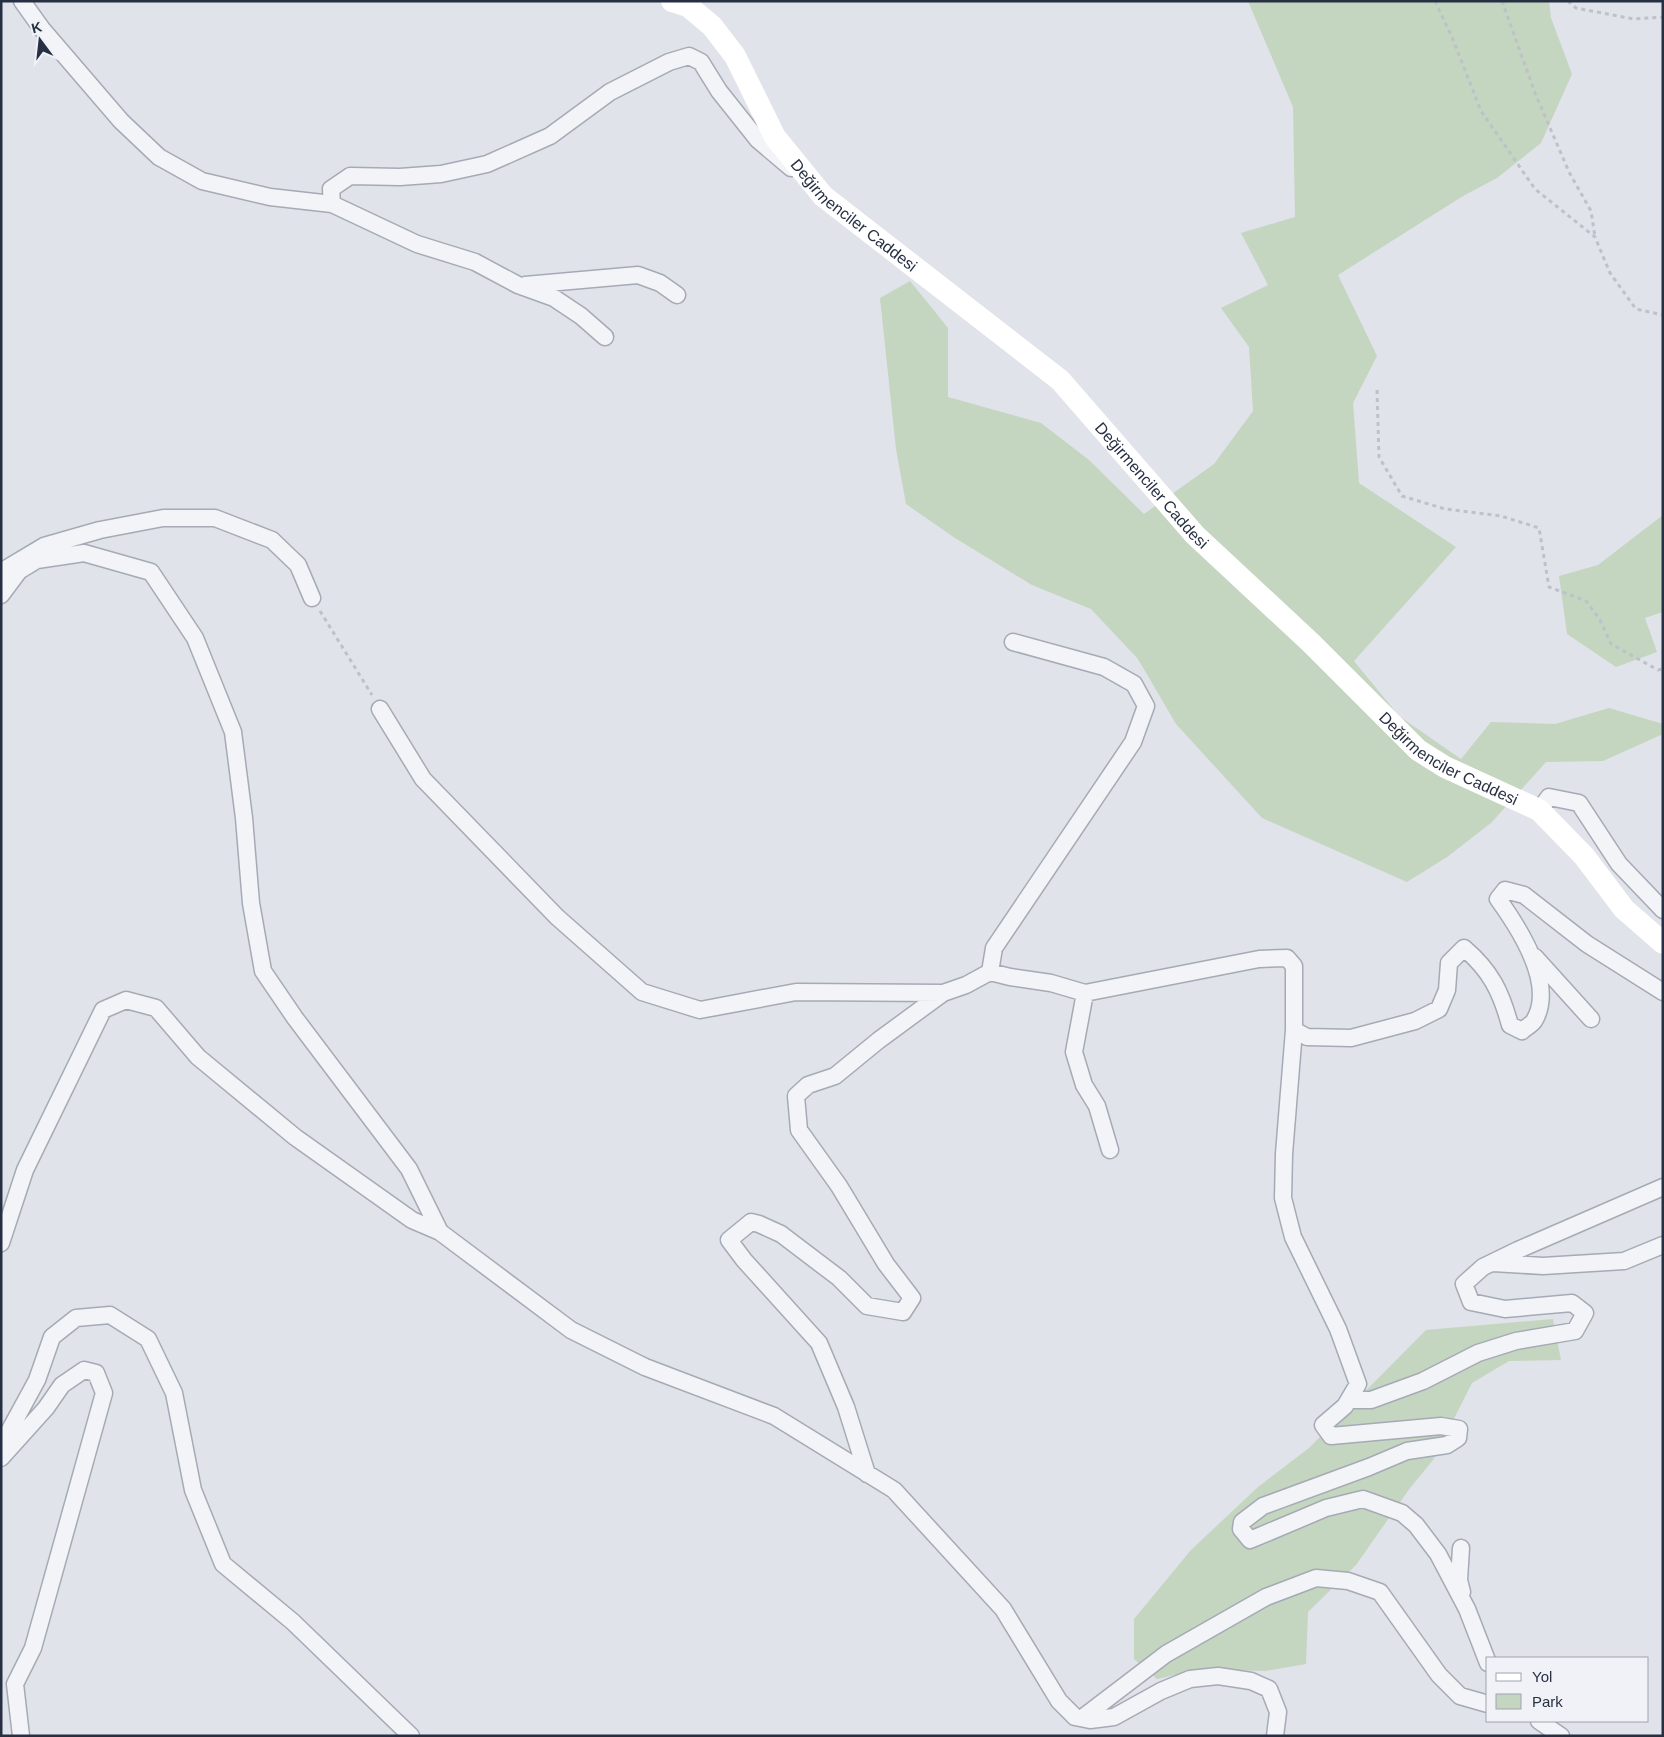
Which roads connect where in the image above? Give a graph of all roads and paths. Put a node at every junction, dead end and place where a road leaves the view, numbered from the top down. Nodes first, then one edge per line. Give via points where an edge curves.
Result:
1 (22, 1) edge
2 (672, 1) edge
3 (1435, 1) edge
4 (1502, 1) edge
5 (1568, 1) edge
6 (1663, 17) edge
7 (823, 196) junction
8 (332, 204) junction
9 (1595, 237) junction
10 (518, 285) junction
11 (677, 294) dead end
12 (1663, 315) edge
13 (605, 337) dead end
14 (1377, 390) dead end
15 (1, 584) edge
16 (1, 595) edge
17 (312, 598) joint
18 (1013, 642) dead end
19 (1663, 670) edge
20 (380, 708) joint
21 (1539, 810) junction
22 (1663, 910) edge
23 (1663, 943) edge
24 (1531, 953) junction
25 (990, 972) junction
26 (1663, 992) edge
27 (943, 993) junction
28 (1085, 993) junction
29 (1591, 1019) dead end
30 (1294, 1030) junction
31 (1110, 1150) dead end
32 (1663, 1187) edge
33 (440, 1232) junction
34 (1, 1243) edge
35 (1663, 1245) edge
36 (1490, 1263) junction
37 (1349, 1400) junction
38 (1, 1446) edge
39 (1, 1458) edge
40 (867, 1474) junction
41 (1461, 1548) dead end
42 (1467, 1609) junction
43 (1486, 1658) edge
44 (1486, 1703) edge
45 (1082, 1718) junction
46 (1540, 1722) edge
47 (21, 1736) edge
48 (412, 1736) edge
49 (1275, 1736) edge
50 (1561, 1736) edge

1 - 8 street via 121,121 159,157 202,181 270,197
2 - 7 main road, Değirmenciler Caddesi via 688,6 718,33 735,56 775,138
3 - 9 path via 1487,119 1535,189
4 - 9 path via 1535,93 1569,172 1591,211
5 - 6 path via 1576,8 1634,19
7 - 8 street via 758,140 701,62 689,56 669,62 610,92 550,136 487,164 441,174 350,176 331,189
7 - 21 main road, Değirmenciler Caddesi via 1060,380 1195,535 1418,750 1445,767
8 - 10 street via 417,244 475,262
9 - 12 path via 1610,273 1636,309
10 - 11 street via 638,275
10 - 13 street via 554,298
14 - 19 path via 1379,457 1402,496 1445,509 1501,516 1539,528 1549,587 1586,602 1600,620 1611,644
15 - 17 street via 2,571 44,546 100,530 163,518 215,518 272,540 298,565
16 - 33 street via 19,571 37,560 84,553 151,572 195,638 233,732 251,903 263,971 409,1169
17 - 20 path
18 - 25 street via 1104,667 1134,684 1146,706 1133,742 994,948
20 - 27 street via 423,780 557,917 642,992 700,1010 796,992
21 - 22 street via 1549,797 1579,803 1619,864
21 - 23 main road, Değirmenciler Caddesi via 1584,856 1624,909
24 - 26 street via 1498,899 1505,890 1524,895 1587,944
24 - 29 street
24 - 30 street via 1541,986 1539,1008 1533,1022 1522,1031 1510,1026 1498,988 1464,948 1449,964 1440,1009 1414,1021 1352,1038 1307,1037
25 - 27 street
25 - 28 street
27 - 40 street via 835,1076 808,1086 796,1096 799,1130 839,1186 886,1264 912,1298 903,1312 867,1306 838,1278 781,1234 759,1224 752,1222 729,1240 820,1343 846,1407
28 - 30 street via 1259,959 1287,958 1294,966
28 - 31 street via 1074,1052 1084,1085 1097,1106
30 - 37 street via 1283,1198 1293,1237 1338,1329 1358,1384
32 - 36 street
33 - 34 street via 412,1220 295,1137 198,1057 156,1008 126,1000 103,1010 25,1170
33 - 40 street via 571,1330 645,1367 774,1416
35 - 36 street via 1624,1261 1543,1266
36 - 37 street via 1464,1284 1471,1302 1505,1309 1572,1303 1585,1314 1575,1331 1516,1341 1478,1353 1423,1381 1371,1400
37 - 42 street via 1323,1425 1331,1436 1441,1426 1460,1429 1458,1438 1447,1445 1407,1451 1263,1506 1242,1522 1241,1529 1250,1540 1326,1508 1363,1499 1402,1513 1416,1524 1438,1554
38 - 48 street via 37,1380 52,1336 76,1318 110,1315 148,1339 174,1393 193,1490 224,1564 293,1622
39 - 47 street via 62,1386 84,1370 96,1373 104,1393 33,1648 15,1684
40 - 45 street via 894,1490 1003,1609 1059,1701 1075,1717
41 - 42 street via 1459,1580
42 - 43 street
44 - 45 street via 1460,1696 1439,1675 1380,1592 1348,1581 1316,1578 1266,1597 1166,1654
45 - 49 street via 1114,1717 1190,1678 1218,1676 1251,1681 1269,1689 1278,1712
46 - 50 street

